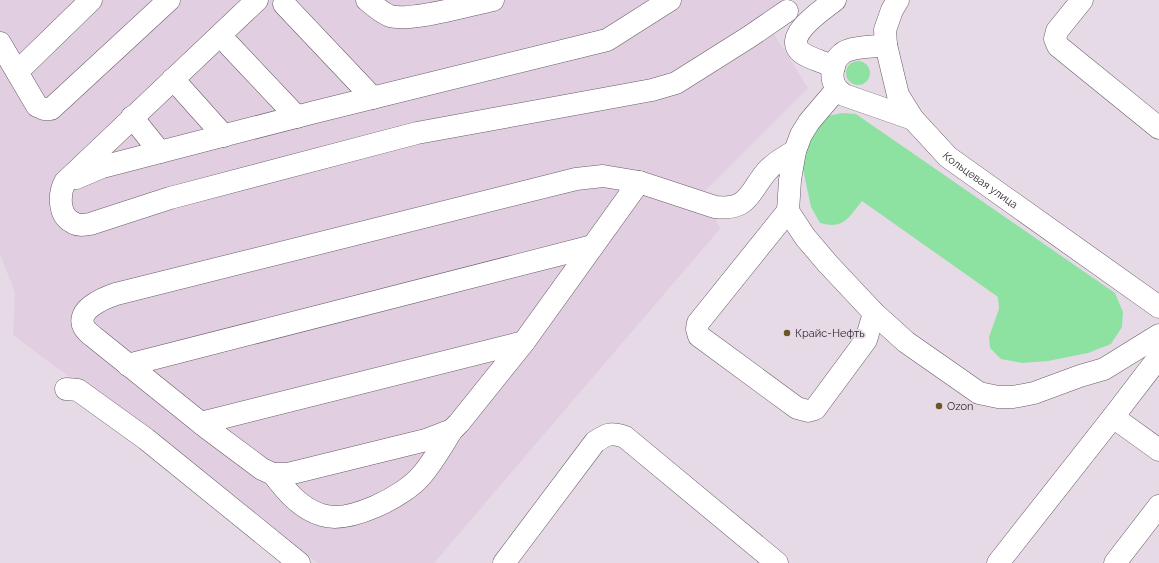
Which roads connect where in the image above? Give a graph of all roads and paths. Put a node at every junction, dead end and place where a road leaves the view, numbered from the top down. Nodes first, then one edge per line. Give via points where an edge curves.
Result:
1 (91, 0) edge
2 (169, 0) edge
3 (257, 0) edge
4 (368, 0) edge
5 (493, 0) edge
6 (670, 0) edge
7 (835, 0) edge
8 (898, 0) edge
9 (1082, 0) edge
10 (284, 4) dead end
11 (786, 5) edge
12 (801, 29) junction
13 (0, 43) edge
14 (229, 45) dead end
15 (886, 45) junction
16 (834, 67) junction
17 (17, 72) junction
18 (173, 79) junction
19 (837, 89) junction
20 (373, 98) junction
21 (132, 117) junction
22 (297, 117) junction
23 (913, 119) junction
24 (1159, 128) edge
25 (224, 136) junction
26 (795, 151) junction
27 (160, 152) junction
28 (65, 182) junction
29 (639, 182) junction
30 (788, 211) junction
31 (593, 246) junction
32 (1159, 307) edge
33 (874, 313) junction
34 (1159, 335) edge
35 (524, 342) junction
36 (1159, 357) edge
37 (128, 365) junction
38 (66, 389) dead end
39 (1113, 417) junction
40 (201, 423) junction
41 (452, 430) junction
42 (1159, 450) edge
43 (273, 474) junction
44 (1159, 506) edge
45 (300, 563) edge
46 (504, 563) edge
47 (777, 563) edge
48 (998, 563) edge
49 (1115, 563) edge

1 - 17 street
2 - 17 street via 51,108 37,106
3 - 18 street
4 - 5 street via 384,14 398,17 425,15
6 - 20 street via 607,40
7 - 12 street
8 - 15 street, Кольцевая улица via 885,30
9 - 24 street via 1057,31 1055,39 1058,46
10 - 20 street
11 - 12 street
11 - 28 street via 749,37 676,83 652,90 417,133 170,198 90,224 80,225 66,217 60,201
12 - 16 street via 796,42 798,48
13 - 17 street
14 - 22 street
15 - 16 street via 849,50 837,59
15 - 23 street, Кольцевая улица via 898,95
16 - 19 street via 832,74
18 - 21 street
18 - 25 street
19 - 23 street via 844,95
19 - 26 street via 809,122
20 - 22 street
21 - 27 street
21 - 28 street
22 - 25 street
23 - 32 street, Кольцевая улица via 948,157
25 - 27 street
26 - 29 street via 767,171 744,202 735,207 715,207
26 - 30 street
27 - 28 street via 102,167
29 - 31 street
29 - 37 street via 603,176 576,179 116,294 92,306 84,314 83,323 88,332
30 - 33 street via 810,243
30 - 33 street via 698,323 699,336 797,408 808,411 815,409 866,340
31 - 35 street
31 - 37 street
33 - 34 street via 906,342 979,393 998,397 1013,398 1034,393 1104,369
35 - 40 street
35 - 41 street
36 - 39 street
37 - 40 street
38 - 45 street via 78,390 146,439
39 - 42 street
39 - 48 street
40 - 43 street via 262,469
41 - 43 street via 426,440 288,474
41 - 43 street via 420,477 386,502 349,515 322,516 291,495
44 - 49 street
46 - 47 street via 595,442 608,434 625,437

